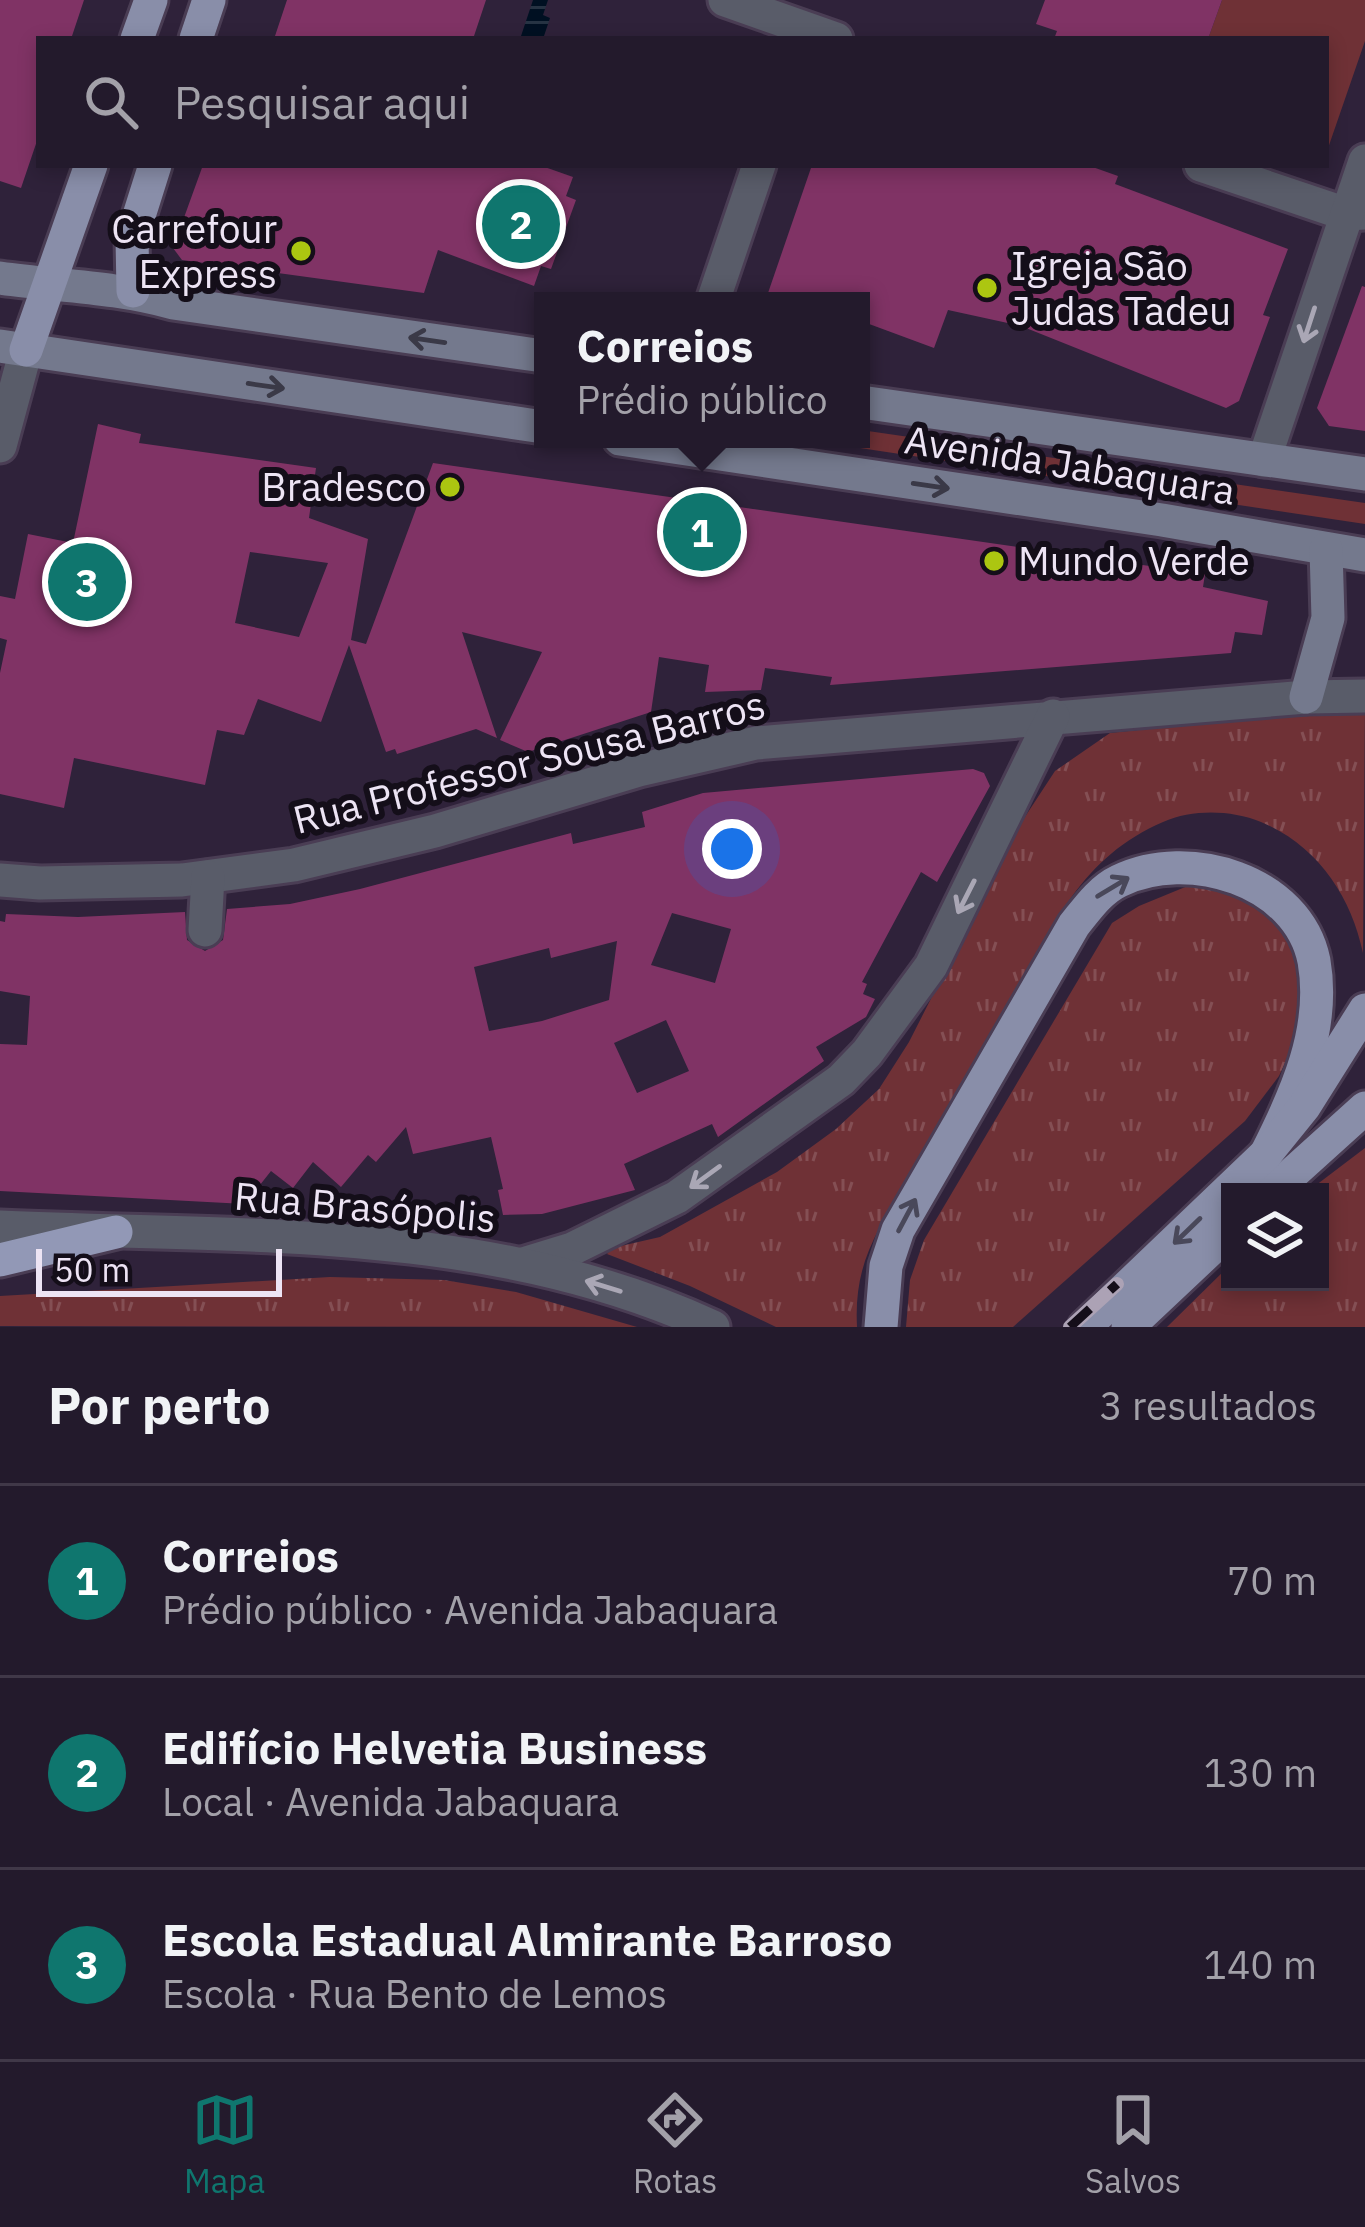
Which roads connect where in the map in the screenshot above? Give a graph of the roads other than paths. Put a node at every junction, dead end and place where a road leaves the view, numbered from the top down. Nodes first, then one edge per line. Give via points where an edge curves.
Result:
1 (151, 0) edge
2 (209, 0) edge
3 (725, 0) edge
4 (814, 27) edge
5 (138, 36) edge
6 (197, 36) edge
7 (1365, 161) edge
8 (91, 168) edge
9 (154, 168) edge
10 (758, 168) edge
11 (1211, 168) edge
12 (1356, 213) edge
13 (0, 278) edge
14 (50, 285) junction
15 (133, 292) junction
16 (716, 292) edge
17 (13, 348) edge
18 (534, 355) edge
19 (870, 403) edge
20 (534, 426) edge
21 (0, 446) edge
22 (678, 448) edge
23 (1264, 460) junction
24 (1365, 474) edge
25 (1326, 549) junction
26 (1365, 555) edge
27 (1365, 696) edge
28 (1306, 697) junction
29 (1053, 716) junction
30 (208, 877) junction
31 (0, 880) edge
32 (205, 930) dead end
33 (1365, 1010) edge
34 (1365, 1108) edge
35 (1365, 1134) edge
36 (1319, 1148) junction
37 (1266, 1154) junction
38 (1282, 1183) edge
39 (0, 1227) edge
40 (116, 1232) junction
41 (1221, 1238) edge
42 (0, 1260) edge
43 (523, 1264) junction
44 (1131, 1310) edge
45 (712, 1327) edge
46 (880, 1327) edge
47 (1085, 1327) edge

1 - 5 main road
2 - 6 main road
3 - 4 street
7 - 12 street
8 - 14 main road
9 - 15 main road via 132,238
10 - 16 street
11 - 12 street
12 -> 23 street
13 - 14 main road
14 - 15 main road
14 - 17 main road
18 -> 15 main road
17 -> 20 main road
17 - 21 street
19 - 23 main road, Avenida Jabaquara
22 -> 25 main road, Avenida Jabaquara
23 - 24 main road, Avenida Jabaquara
25 - 26 main road, Avenida Jabaquara
25 - 28 main road via 1328,618
27 - 28 street, Rua Professor Sousa Barros
28 - 29 street, Rua Professor Sousa Barros
29 - 30 street, Rua Professor Sousa Barros via 756,743 294,866
29 -> 43 street via 931,966 841,1080 677,1197
30 - 31 street, Rua Professor Sousa Barros
30 - 32 street
33 - 37 main road
34 - 36 main road
35 - 36 main road
36 - 38 main road
37 -> 44 main road
46 -> 37 main road via 898,1230 1074,926 1117,882 1150,870 1220,874 1259,886 1292,915 1313,956 1318,993 1300,1078
39 - 40 street, Rua Brasópolis
40 - 42 highway
40 - 43 street, Rua Brasópolis via 328,1239
41 - 44 main road
45 -> 43 street, Rua Brasópolis
44 - 47 main road

